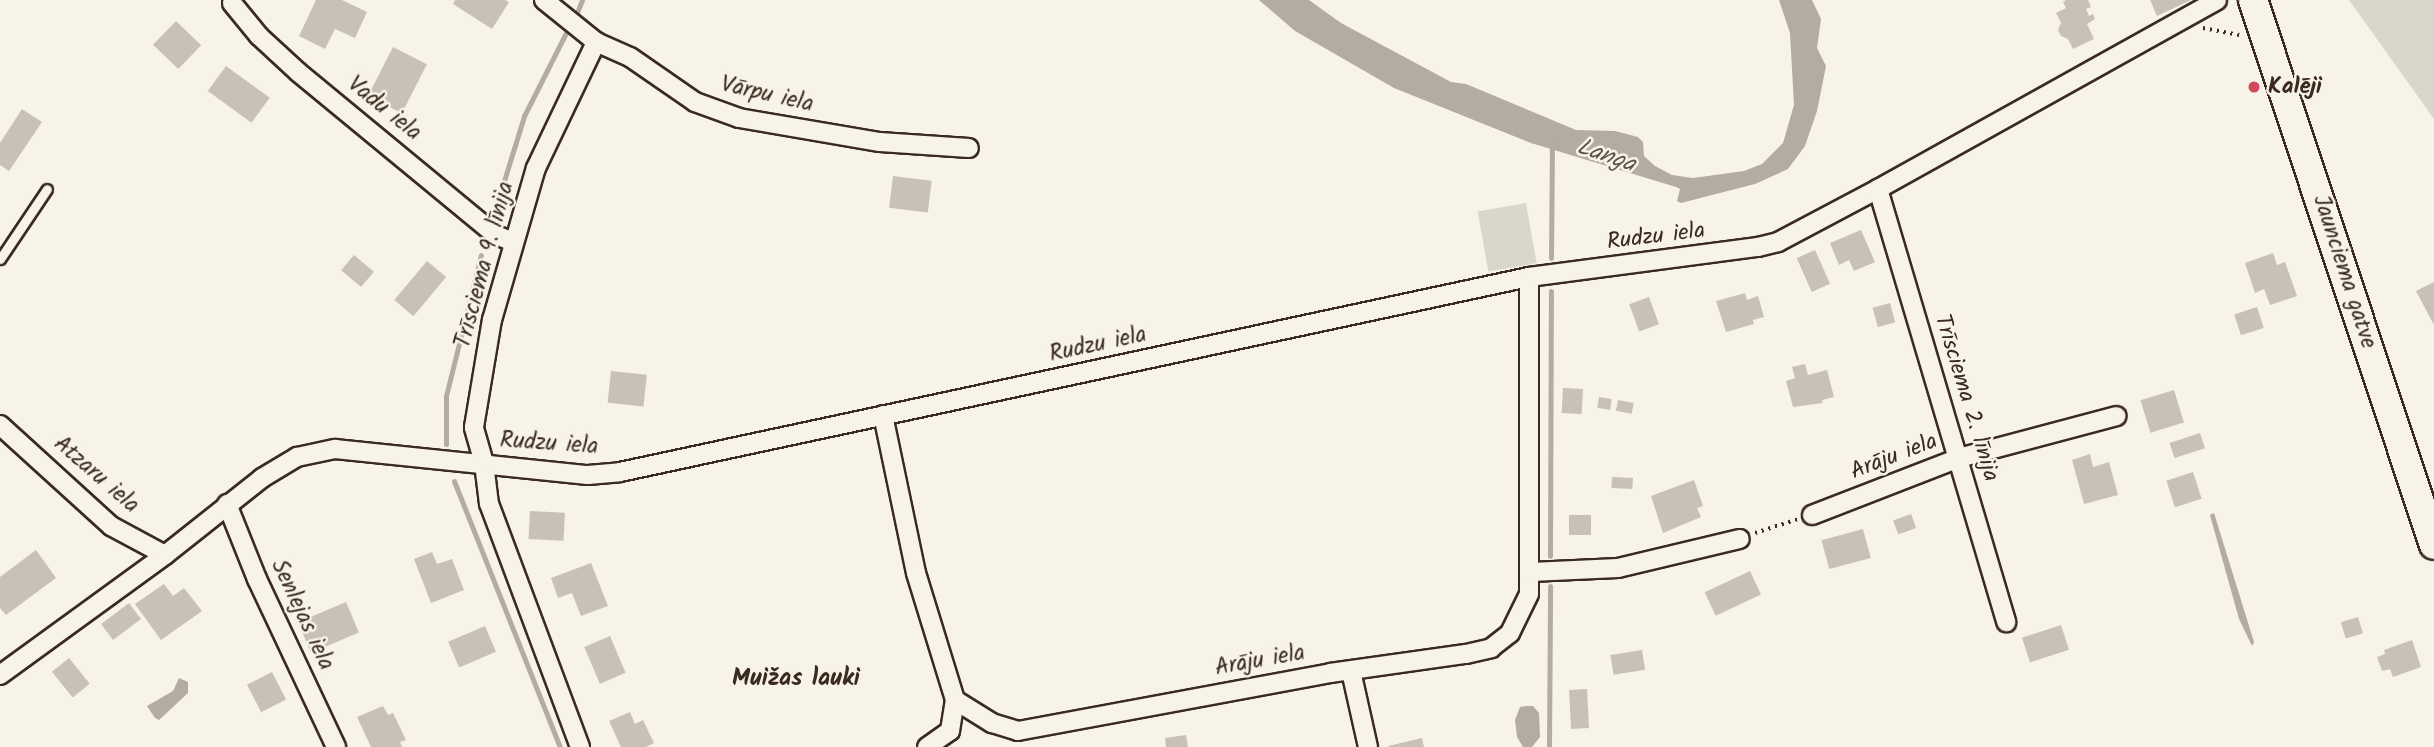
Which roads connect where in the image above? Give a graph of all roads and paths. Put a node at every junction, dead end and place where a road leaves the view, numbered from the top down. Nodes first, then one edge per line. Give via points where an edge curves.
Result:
1 (544, 0) edge
2 (2217, 0) edge
3 (2253, 0) edge
4 (232, 3) dead end
5 (2186, 17) junction
6 (2239, 35) dead end
7 (596, 42) junction
8 (969, 148) dead end
9 (47, 189) dead end
10 (1878, 189) junction
11 (513, 242) junction
12 (0, 259) edge
13 (1529, 277) junction
14 (883, 415) junction
15 (2117, 416) dead end
16 (0, 425) edge
17 (1959, 458) junction
18 (484, 463) junction
19 (227, 504) junction
20 (1812, 515) joint
21 (1740, 538) joint
22 (2434, 545) edge
23 (165, 555) junction
24 (1531, 572) junction
25 (2006, 622) dead end
26 (1351, 671) junction
27 (0, 675) edge
28 (956, 700) junction
29 (335, 747) edge
30 (580, 747) edge
31 (927, 747) edge
32 (1368, 747) edge

1 - 7 street, Vārpu iela
2 - 5 street, Rudzu iela
3 - 22 main road, Jaunciema gatve
4 - 11 street, Vadu iela via 298,72 496,235
5 - 6 path via 2202,28
5 - 10 street, Rudzu iela
7 - 8 street, Vārpu iela via 630,57 695,103 739,118 880,142
7 - 11 street, Trīsciema 9. līnija via 536,168
9 - 12 lane
10 - 13 street, Rudzu iela via 1778,242
10 - 17 street, Trīsciema 2. līnija
11 - 18 street, Trīsciema 9. līnija via 492,320 474,427
13 - 14 street, Rudzu iela
13 - 24 street, Arāju iela
14 - 18 street, Rudzu iela via 620,472 588,475
14 - 28 street via 916,573
15 - 17 street, Arāju iela
16 - 23 street, Atzaru iela via 111,526
17 - 20 street, Arāju iela
17 - 25 street, Trīsciema 2. līnija
18 - 19 street, Rudzu iela via 335,449 297,457
18 - 30 street, Trīsciema 9. līnija via 489,504
19 - 23 street, Rudzu iela
19 - 29 street, Senlejas iela
20 - 21 path
21 - 24 street via 1618,568
23 - 27 street, Rudzu iela
24 - 26 street, Arāju iela via 1522,615 1510,633 1491,648
26 - 28 street, Arāju iela via 1018,731 992,723
26 - 32 street
28 - 31 street via 950,730

